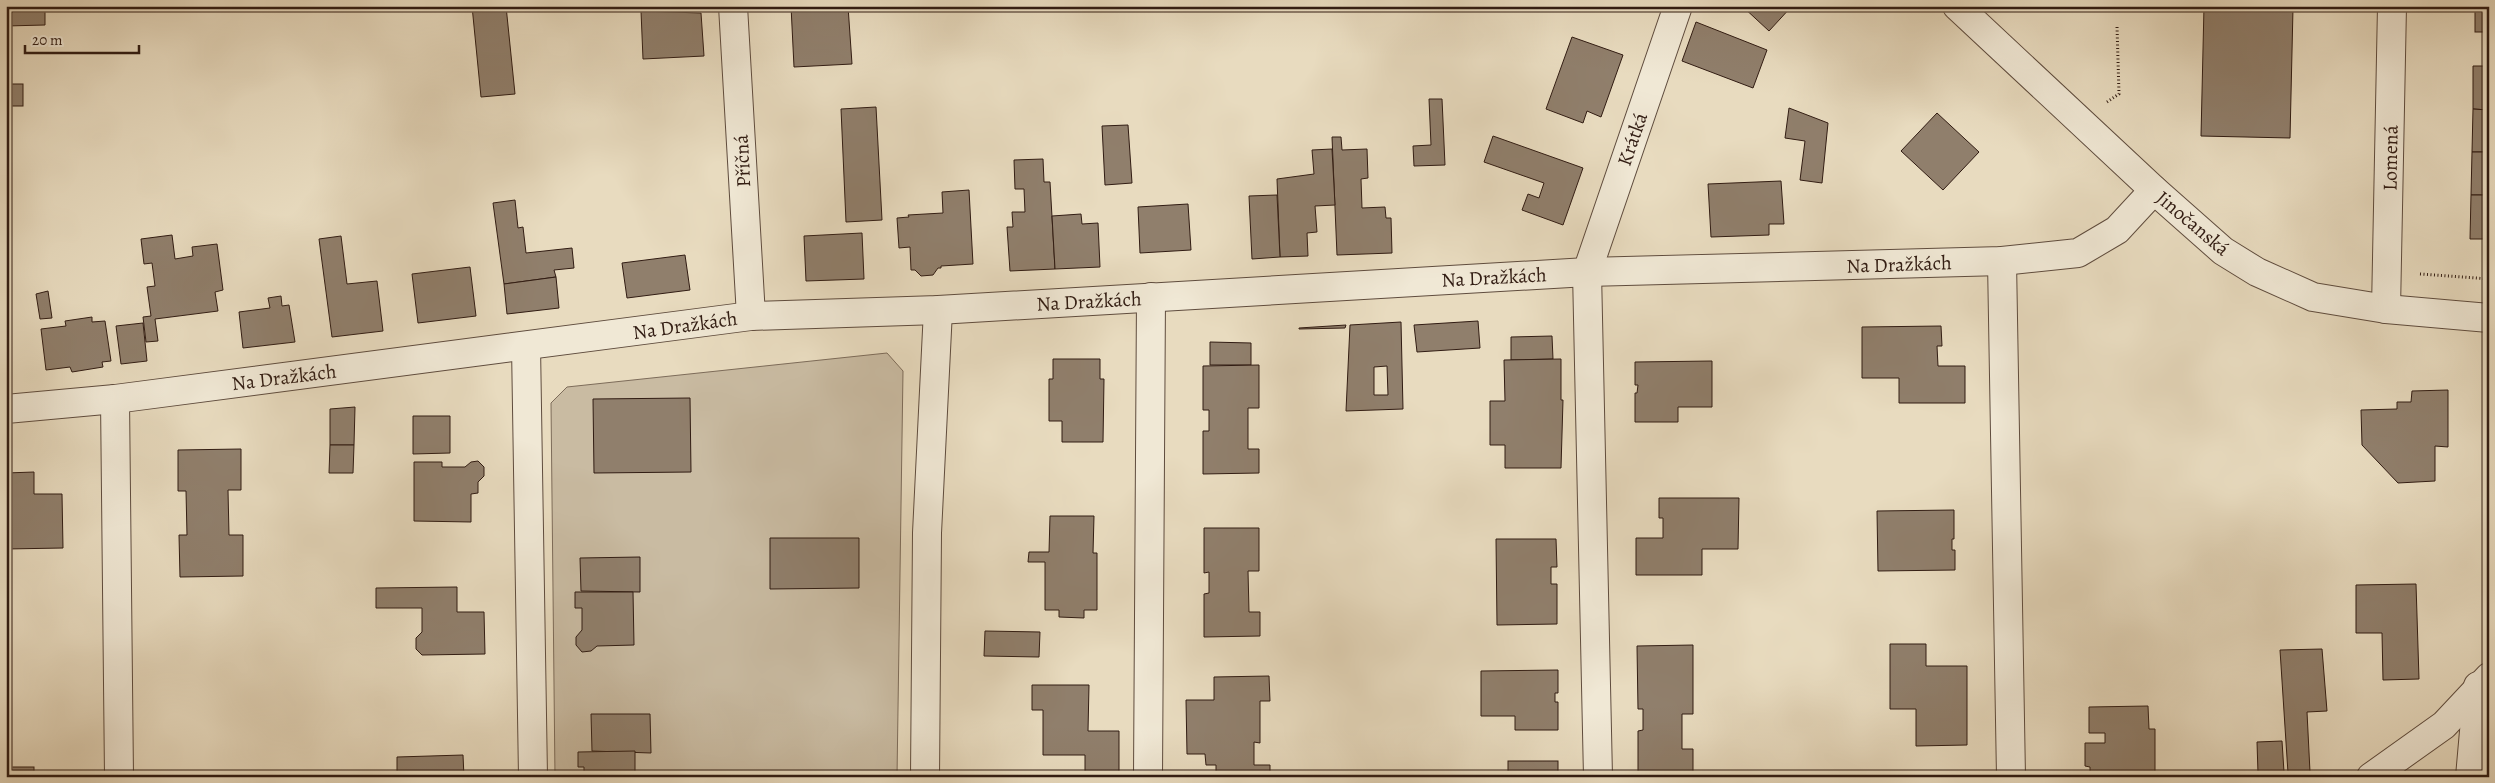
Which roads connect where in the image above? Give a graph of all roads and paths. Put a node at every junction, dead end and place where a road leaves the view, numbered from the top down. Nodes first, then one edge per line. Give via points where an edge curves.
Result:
1 (733, 6) edge
2 (1678, 6) edge
3 (1958, 6) edge
4 (2392, 6) edge
5 (2117, 26) dead end
6 (2101, 106) dead end
7 (2154, 190) junction
8 (2002, 261) junction
9 (1587, 272) junction
10 (2388, 272) junction
11 (2489, 279) edge
12 (1151, 297) junction
13 (2386, 309) junction
14 (938, 310) junction
15 (751, 316) junction
16 (2489, 318) edge
17 (526, 346) junction
18 (116, 399) junction
19 (6, 409) edge
20 (2484, 681) edge
21 (119, 777) edge
22 (533, 777) edge
23 (925, 777) edge
24 (1148, 777) edge
25 (1598, 777) edge
26 (2011, 777) edge
27 (2371, 777) edge
28 (2470, 777) edge

1 - 15 street, Příčná
2 - 9 street, Krátká
3 - 7 street, Jinočanská
4 - 10 street, Lomená
5 - 6 path via 2119,94
7 - 8 street, Na Dražkách via 2117,230 2078,253
7 - 13 street, Jinočanská via 2224,251 2257,272 2313,297
8 - 9 street, Na Dražkách
8 - 26 street
9 - 12 street, Na Dražkách
9 - 25 street
10 - 11 path
10 - 13 street, Lomená
12 - 14 street, Na Dražkách
12 - 24 street
13 - 16 street, Jinočanská
14 - 15 street, Na Dražkách
14 - 23 street via 927,533
15 - 17 street, Na Dražkách
17 - 18 street, Na Dražkách
17 - 22 street
18 - 19 street, Na Dražkách
18 - 21 street
20 - 27 street via 2444,725
20 - 28 street

